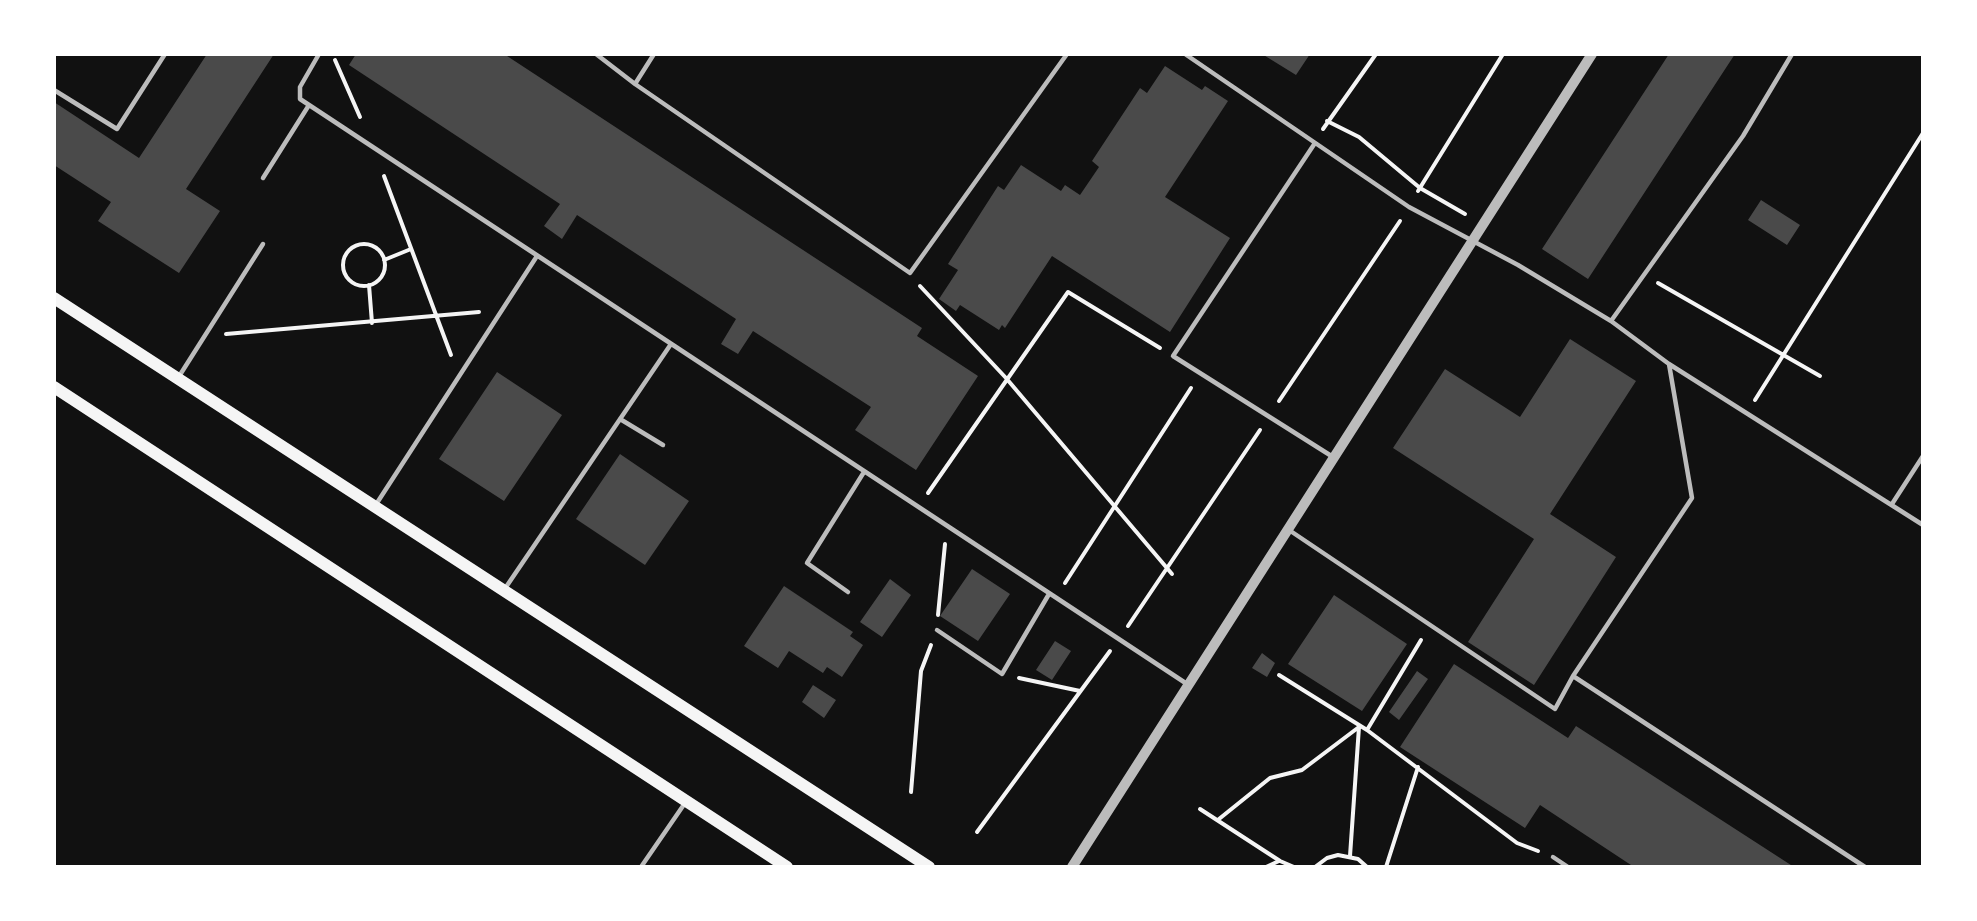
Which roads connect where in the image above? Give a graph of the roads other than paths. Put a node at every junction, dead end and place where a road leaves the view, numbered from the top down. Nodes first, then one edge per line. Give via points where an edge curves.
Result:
1 (165, 54) edge
2 (319, 54) edge
3 (596, 54) edge
4 (654, 54) edge
5 (1067, 54) edge
6 (1185, 54) edge
7 (1199, 54) edge
8 (1592, 54) edge
9 (1792, 54) edge
10 (1195, 61) junction
11 (635, 84) junction
12 (54, 90) edge
13 (309, 105) junction
14 (1315, 142) junction
15 (263, 178) dead end
16 (1470, 242) junction
17 (263, 244) dead end
18 (537, 256) junction
19 (54, 298) edge
20 (1611, 321) junction
21 (671, 344) junction
22 (1669, 364) junction
23 (178, 378) junction
24 (54, 387) edge
25 (620, 419) junction
26 (663, 445) dead end
27 (1333, 456) junction
28 (1923, 456) edge
29 (864, 472) junction
30 (1892, 504) junction
31 (375, 506) junction
32 (1923, 525) edge
33 (1287, 528) junction
34 (504, 590) junction
35 (849, 592) dead end
36 (1049, 594) junction
37 (937, 630) dead end
38 (1573, 676) junction
39 (1187, 684) junction
40 (686, 801) junction
41 (1553, 857) road end
42 (641, 867) edge
43 (787, 867) edge
44 (929, 867) edge
45 (1072, 867) edge
46 (1568, 867) edge
47 (1865, 867) edge

1 - 12 lane via 117,129
2 - 13 lane via 300,87 300,99
3 - 11 lane
4 - 11 lane
5 - 11 lane via 910,273
6 - 10 lane
7 - 10 lane
8 - 16 street
9 - 20 lane via 1743,136
10 - 14 lane
13 - 15 lane
13 - 18 lane
14 - 16 lane via 1409,207
14 - 27 lane via 1173,356
16 - 20 lane
16 - 27 street
17 - 23 lane
18 - 21 lane
18 - 31 lane
19 - 23 main road
20 - 22 lane
21 - 25 lane
21 - 29 lane
22 - 30 lane
22 - 38 lane via 1692,498
23 - 31 main road
24 - 40 main road
25 - 26 lane
25 - 34 lane
27 - 33 street
28 - 30 lane
29 - 35 lane via 807,563
29 - 36 lane
30 - 32 lane
31 - 34 main road
33 - 38 lane via 1555,709
33 - 39 street
34 - 44 main road
36 - 37 lane via 1002,674
36 - 39 lane
38 - 47 lane
39 - 45 street
40 - 42 lane
40 - 43 main road
41 - 46 lane

